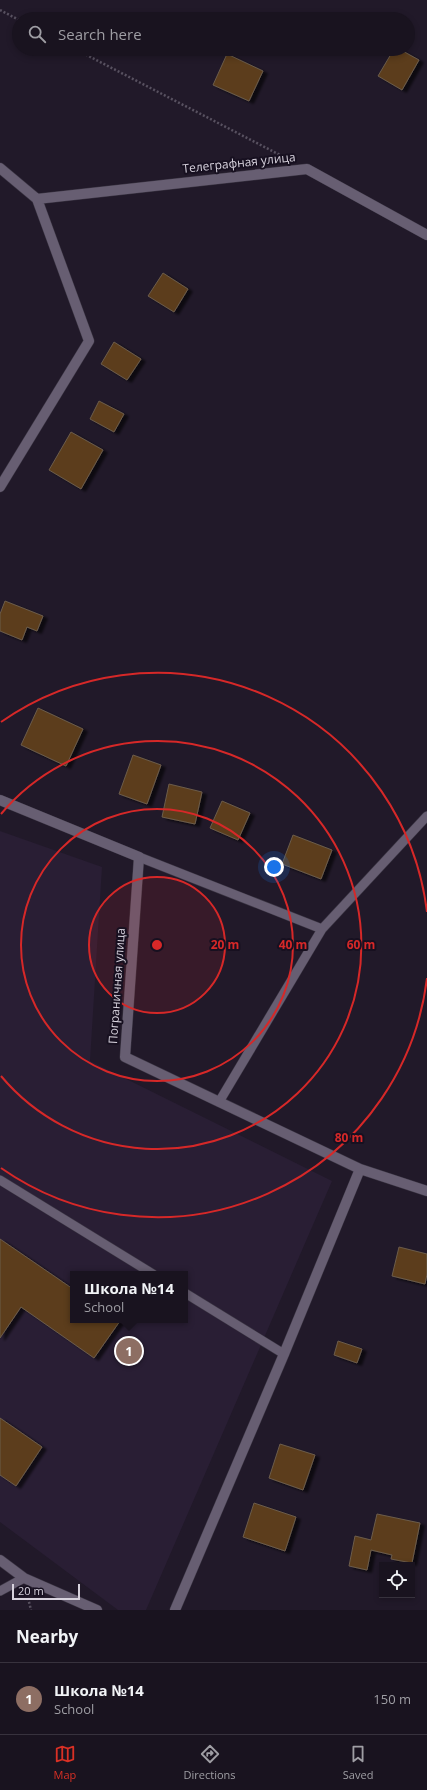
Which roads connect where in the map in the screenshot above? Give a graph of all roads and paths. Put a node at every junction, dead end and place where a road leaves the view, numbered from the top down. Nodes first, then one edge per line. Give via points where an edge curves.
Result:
1 (0, 10) edge
2 (12, 16) edge
3 (89, 56) edge
4 (0, 168) edge
5 (307, 169) junction
6 (37, 199) junction
7 (427, 235) edge
8 (0, 487) edge
9 (0, 800) edge
10 (427, 816) edge
11 (139, 857) junction
12 (322, 929) junction
13 (219, 1102) junction
14 (360, 1169) junction
15 (0, 1180) edge
16 (427, 1191) edge
17 (148, 1271) edge
18 (188, 1295) edge
19 (284, 1354) junction
20 (0, 1560) edge
21 (24, 1578) junction
22 (0, 1591) edge
23 (97, 1610) edge
24 (175, 1610) edge

1 - 2 path
3 - 5 path
4 - 6 street
5 - 6 street, Телеграфная улица
5 - 7 street, Телеграфная улица
6 - 8 street via 89,341
9 - 11 street
10 - 12 lane
11 - 12 lane
11 - 13 street, Пограничная улица via 125,1057
12 - 13 lane
13 - 14 street, Пограничная улица
14 - 16 street, Пограничная улица
14 - 19 street
15 - 17 lane
18 - 19 lane
19 - 24 street
20 - 21 street
21 - 22 lane
21 - 23 street

